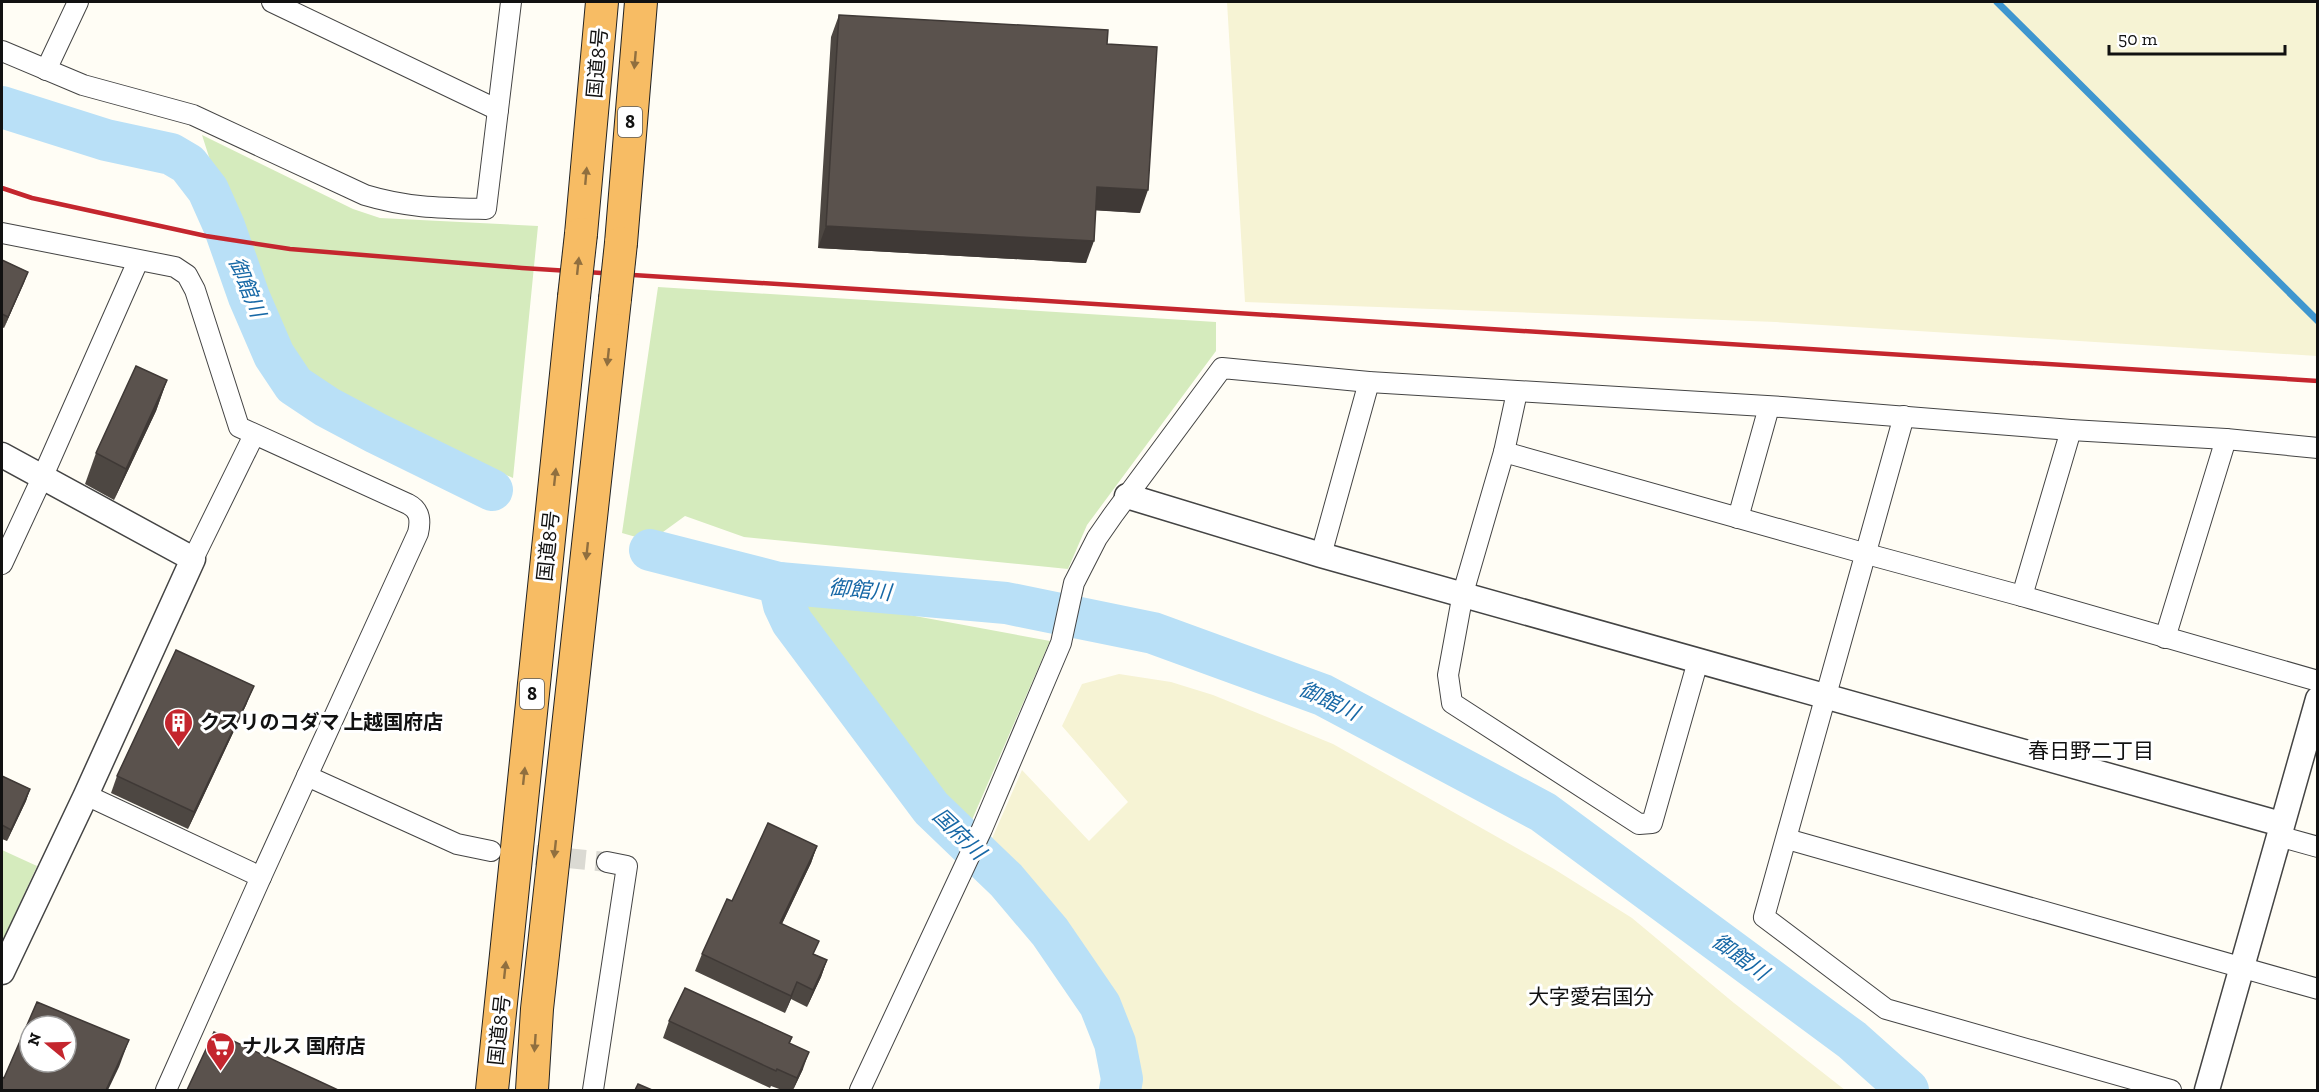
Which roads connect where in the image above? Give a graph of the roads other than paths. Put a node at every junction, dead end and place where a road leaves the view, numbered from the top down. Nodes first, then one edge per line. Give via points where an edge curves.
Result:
1 (78, 2) edge
2 (272, 2) edge
3 (511, 2) edge
4 (602, 2) edge
5 (641, 2) edge
6 (2, 51) edge
7 (46, 70) junction
8 (498, 110) junction
9 (2, 233) edge
10 (138, 261) junction
11 (1369, 382) junction
12 (1517, 392) junction
13 (1769, 407) junction
14 (1904, 416) junction
15 (2071, 430) junction
16 (254, 435) junction
17 (2226, 439) junction
18 (2318, 448) edge
19 (1504, 452) junction
20 (2, 456) edge
21 (42, 477) junction
22 (1127, 496) junction
23 (1738, 518) junction
24 (1867, 554) junction
25 (1321, 555) junction
26 (193, 560) junction
27 (2, 564) edge
28 (1463, 593) junction
29 (2022, 596) junction
30 (2165, 638) junction
31 (1698, 661) junction
32 (2318, 681) edge
33 (1826, 698) junction
34 (2317, 699) edge
35 (307, 776) junction
36 (86, 795) junction
37 (2279, 830) junction
38 (1787, 839) junction
39 (2318, 847) edge
40 (491, 851) tunnel mouth
41 (607, 862) tunnel mouth
42 (261, 877) junction
43 (2242, 968) junction
44 (2, 972) edge
45 (2318, 989) edge
46 (166, 1090) edge
47 (492, 1090) edge
48 (532, 1090) edge
49 (593, 1090) edge
50 (860, 1090) edge
51 (2171, 1090) edge
52 (2207, 1090) edge

1 - 7 street
2 - 8 street
3 - 8 street
47 -> 4 highway, 国道8号 / 8, bridge
5 -> 48 highway, 国道8号 / 8, bridge via 621,243 537,1009
6 - 7 street
7 - 8 street via 83,85 193,116 365,195 420,208 486,209
9 - 10 street
10 - 16 street via 176,267 187,275 239,428
10 - 21 street
11 - 12 street
11 - 22 street via 1222,368
11 - 25 street
12 - 13 street
12 - 19 street
13 - 14 street
13 - 23 street
14 - 15 street
14 - 24 street
15 - 17 street
15 - 29 street
16 - 26 street
16 - 35 street via 414,507 420,519 418,533
17 - 18 street
17 - 30 street
19 - 23 street
19 - 28 street
20 - 21 street
21 - 26 street
21 - 27 street
22 - 25 street
22 - 50 street via 1097,538 1074,584 1062,643 982,829
23 - 24 street
24 - 29 street
24 - 33 street
25 - 28 street
26 - 36 street
28 - 31 street
28 - 31 street via 1448,675 1452,703 1640,824 1652,823
29 - 30 street
30 - 32 street
31 - 33 street
33 - 37 street
33 - 38 street
34 - 37 street
35 - 40 street via 457,844
35 - 42 street
36 - 42 street
36 - 44 street
37 - 39 street
37 - 43 street
38 - 43 street
38 - 51 street via 1764,917 1886,1009
41 - 49 street via 627,866
42 - 46 street
43 - 45 street
43 - 52 street

